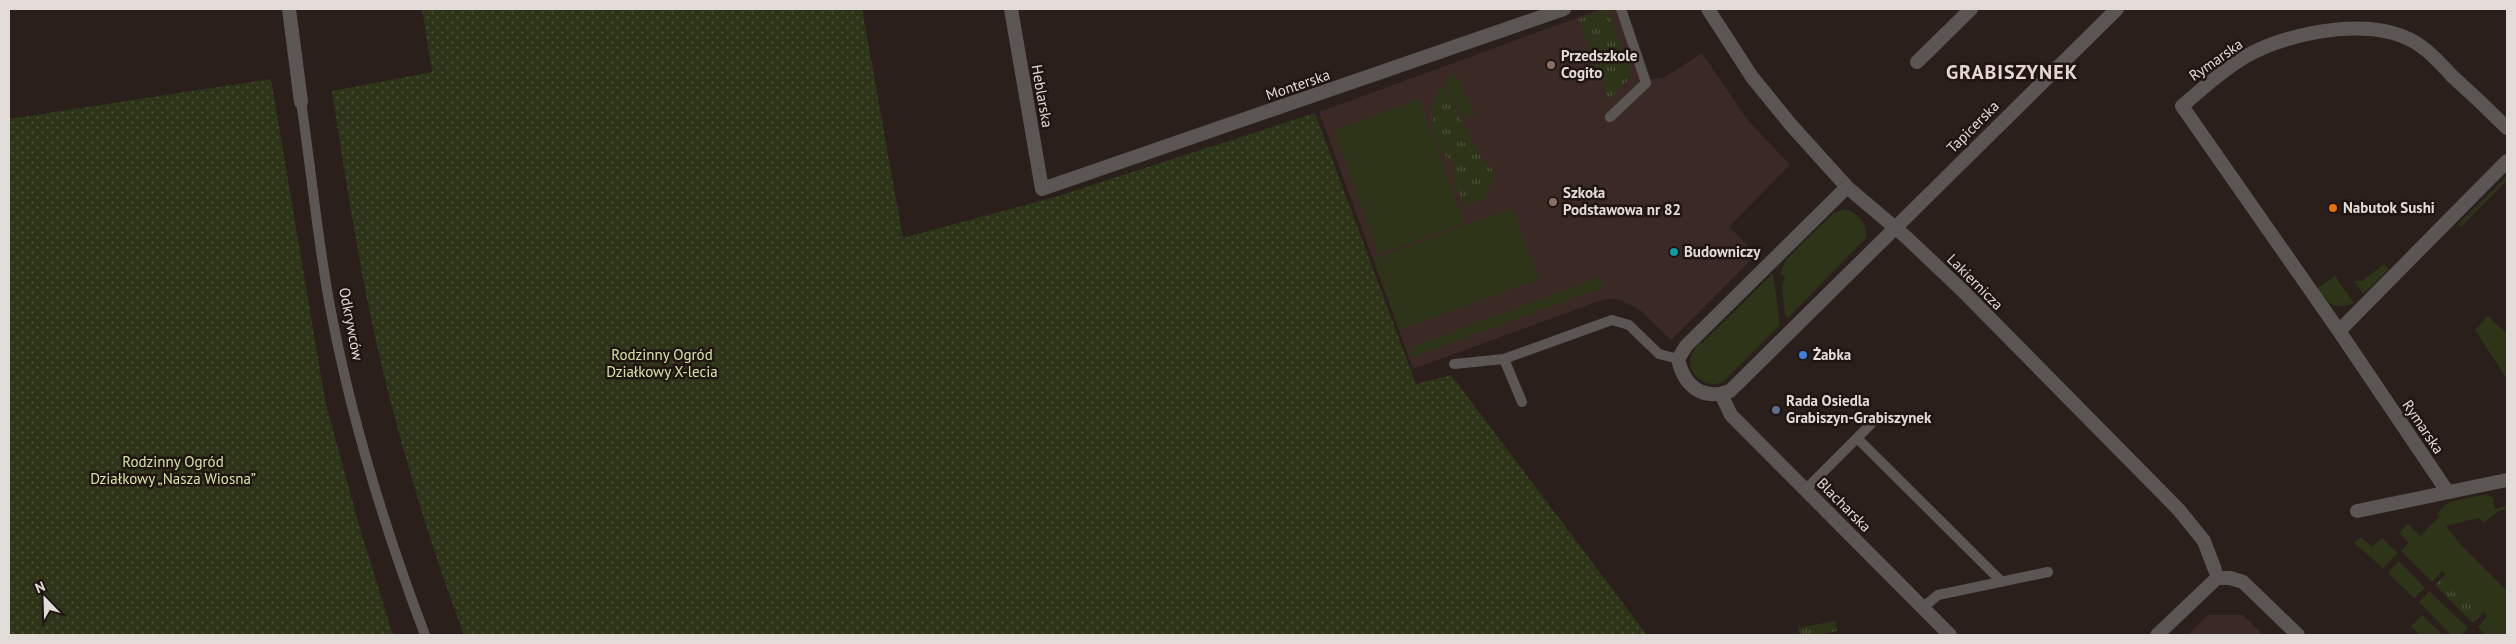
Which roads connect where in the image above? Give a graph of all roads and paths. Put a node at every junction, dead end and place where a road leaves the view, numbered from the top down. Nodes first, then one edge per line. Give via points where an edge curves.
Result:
1 (289, 9) edge
2 (1010, 9) edge
3 (1564, 9) edge
4 (1621, 9) edge
5 (1708, 9) edge
6 (1971, 9) edge
7 (2117, 9) edge
8 (1917, 62) dead end
9 (301, 102) joint
10 (1610, 117) dead end
11 (2507, 128) edge
12 (2507, 161) edge
13 (1847, 187) junction
14 (1042, 189) joint
15 (1895, 227) junction
16 (2339, 331) junction
17 (1504, 359) junction
18 (1678, 359) junction
19 (1454, 364) dead end
20 (1721, 394) junction
21 (1522, 402) dead end
22 (1871, 424) dead end
23 (1857, 438) junction
24 (2507, 480) edge
25 (1806, 489) junction
26 (2447, 491) junction
27 (2357, 511) dead end
28 (2048, 572) dead end
29 (2216, 574) junction
30 (2002, 582) junction
31 (1922, 608) junction
32 (425, 635) edge
33 (1950, 635) edge
34 (2157, 635) edge
35 (2298, 635) edge

1 - 9 street, Odkrywców
2 - 14 street, Heblarska
3 - 14 street, Monterska
4 - 10 lane via 1646,83
5 - 13 street, Lakiernicza via 1752,78
6 - 8 street
7 - 15 street, Tapicerska
9 - 32 lane, Odkrywców via 329,300 348,391 362,448
11 - 16 street, Rymarska via 2422,46 2369,28 2327,31 2286,39 2242,60 2182,106
12 - 16 street
13 - 15 street, Lakiernicza
13 - 18 street via 1717,313
15 - 20 street via 1730,390
15 - 29 street, Lakiernicza via 1964,292 2179,510 2204,541
16 - 26 street, Rymarska
17 - 18 lane via 1612,320 1629,324 1659,354
17 - 19 lane
17 - 21 lane
18 - 20 street via 1682,374 1696,389 1712,395
20 - 25 street, Blacharska via 1731,415
22 - 23 lane
23 - 25 lane
23 - 30 lane
24 - 26 street
25 - 31 street, Blacharska
26 - 27 street
28 - 30 lane
29 - 34 street
29 - 35 street via 2243,582
30 - 31 lane via 1938,595
31 - 33 street, Blacharska

